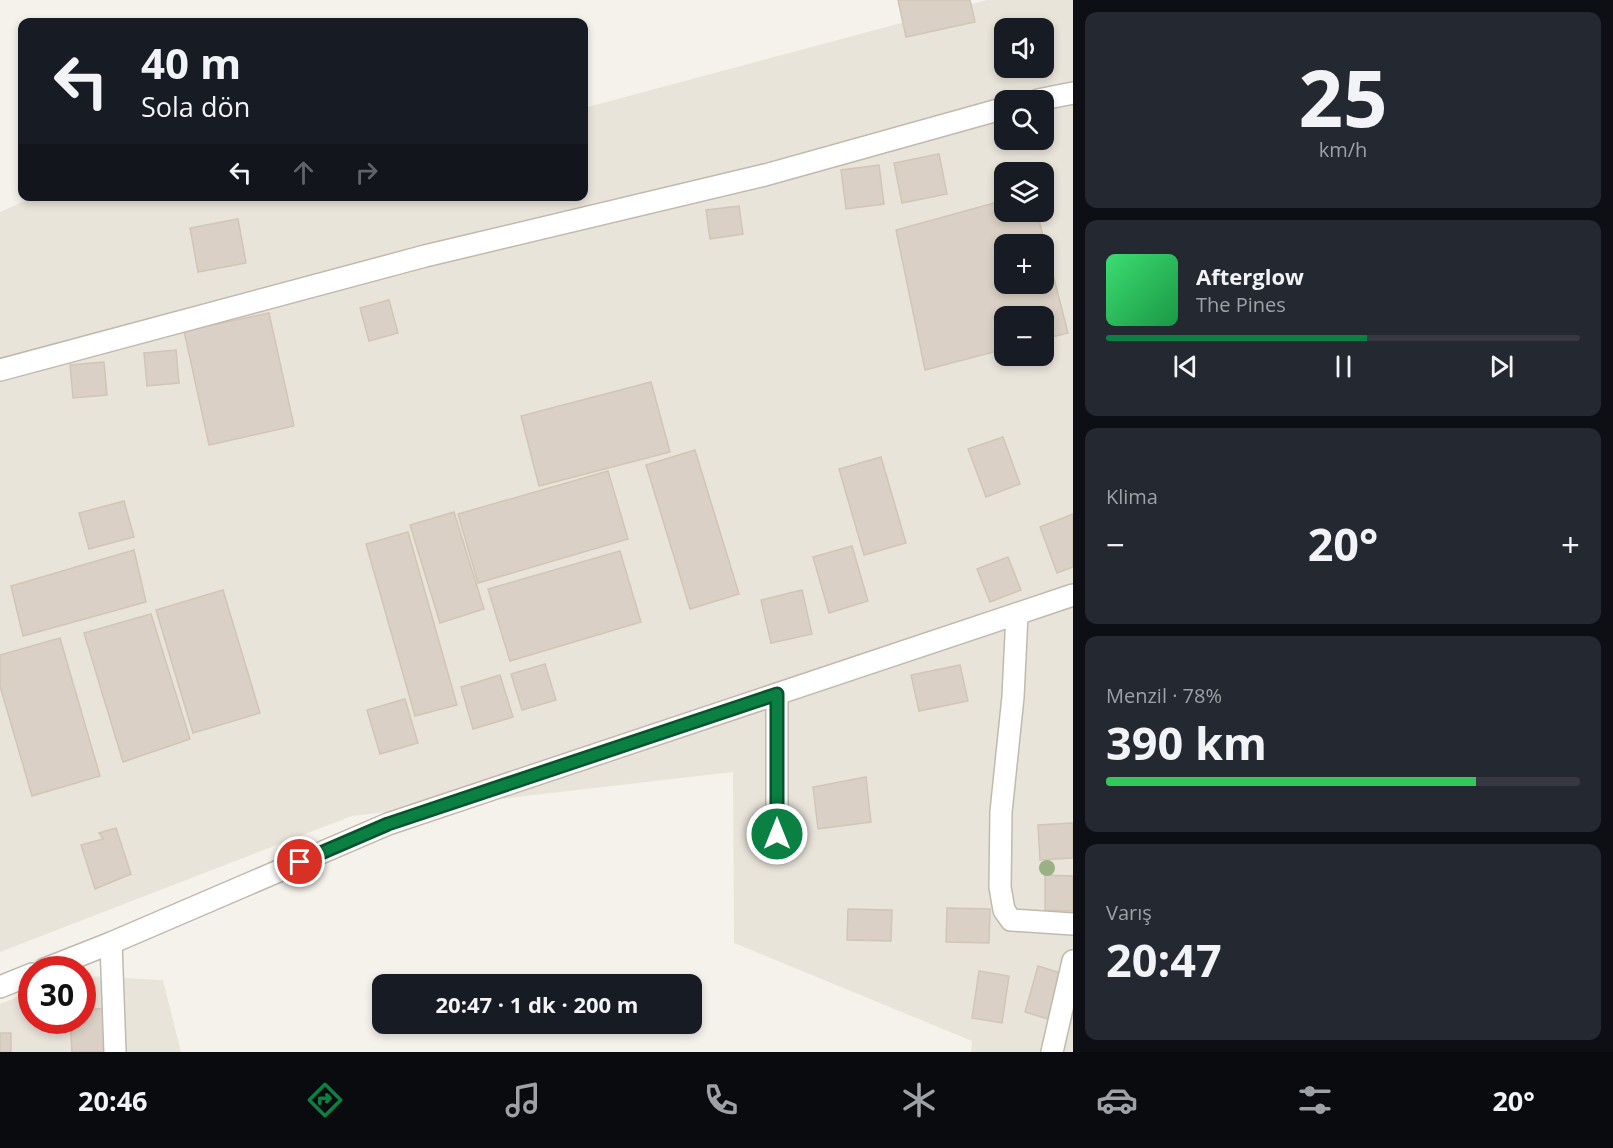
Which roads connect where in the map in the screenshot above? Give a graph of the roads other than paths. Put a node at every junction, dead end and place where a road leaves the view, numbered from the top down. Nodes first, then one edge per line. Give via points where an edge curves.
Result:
1 (1073, 93) edge
2 (1054, 97) edge
3 (994, 111) edge
4 (0, 370) edge
5 (1073, 595) edge
6 (1017, 614) junction
7 (777, 694) junction
8 (777, 834) dead end
9 (1073, 924) edge
10 (111, 943) junction
11 (78, 956) edge
12 (1073, 961) edge
13 (18, 980) edge
14 (0, 987) edge
15 (115, 1052) edge
16 (1052, 1052) edge

1 - 2 street
3 - 4 street via 765,175 425,256
5 - 6 street
6 - 7 street
6 - 9 street via 1001,812 1000,887 1004,910 1011,920
7 - 8 street
7 - 10 street via 388,824
10 - 11 street
10 - 15 street
12 - 16 street
13 - 14 street

